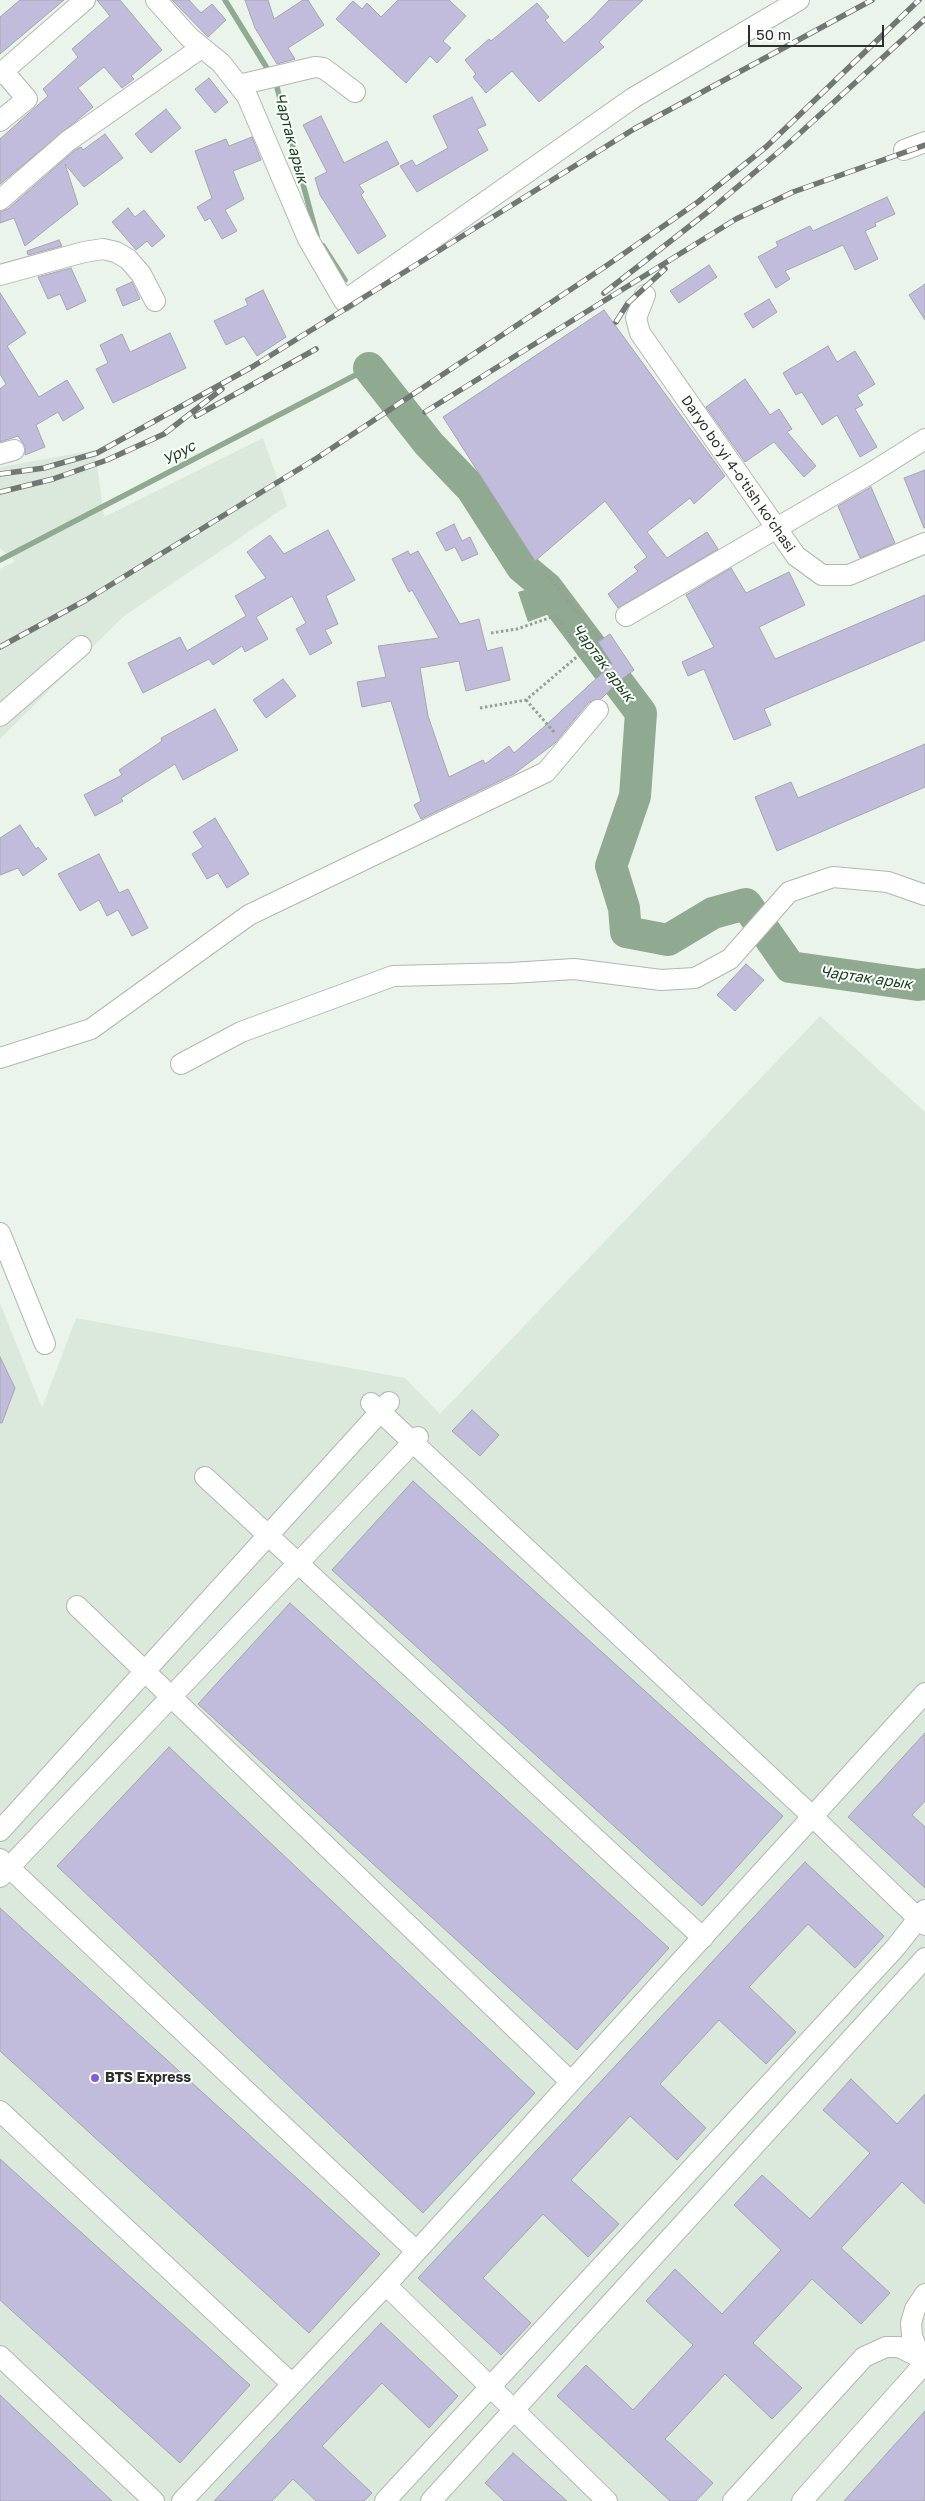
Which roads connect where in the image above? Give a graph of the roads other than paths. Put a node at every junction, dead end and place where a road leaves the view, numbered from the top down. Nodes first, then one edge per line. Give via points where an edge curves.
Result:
1 (86, 0) edge
2 (156, 0) edge
3 (799, 0) edge
4 (202, 48) junction
5 (2, 72) edge
6 (239, 86) junction
7 (355, 92) dead end
8 (0, 121) edge
9 (925, 142) edge
10 (904, 150) dead end
11 (0, 200) edge
12 (0, 275) edge
13 (645, 295) dead end
14 (155, 301) dead end
15 (925, 439) edge
16 (775, 528) junction
17 (925, 543) edge
18 (626, 616) dead end
19 (81, 646) dead end
20 (598, 710) dead end
21 (0, 716) edge
22 (925, 895) edge
23 (0, 1058) edge
24 (181, 1064) dead end
25 (0, 1233) edge
26 (45, 1344) dead end
27 (415, 1439) junction
28 (205, 1477) dead end
29 (268, 1536) junction
30 (298, 1563) junction
31 (77, 1606) dead end
32 (145, 1671) junction
33 (925, 1693) edge
34 (172, 1696) junction
35 (813, 1817) junction
36 (0, 1831) edge
37 (3, 1868) edge
38 (922, 1918) edge
39 (703, 1938) junction
40 (925, 1958) edge
41 (571, 2082) junction
42 (0, 2111) edge
43 (416, 2251) junction
44 (386, 2285) junction
45 (925, 2294) edge
46 (0, 2356) edge
47 (925, 2361) edge
48 (292, 2384) junction
49 (491, 2386) junction
50 (514, 2409) junction
51 (154, 2501) edge
52 (182, 2501) edge
53 (385, 2501) edge
54 (431, 2501) edge
55 (607, 2501) edge
56 (733, 2501) edge
57 (802, 2501) edge

1 - 5 street
2 - 4 street
3 - 6 street via 633,98 344,301 308,239 257,118
4 - 6 street via 221,63
4 - 11 street via 68,141
5 - 8 street via 27,99
6 - 7 street via 316,67 330,73
9 - 10 street
12 - 14 street via 103,249 128,259 141,274
13 - 16 street, Daryo bo'yi 4-o'tish ko'chasi via 636,318 640,333
15 - 16 street
16 - 17 street, Daryo bo'yi 4-o'tish ko'chasi via 796,556 822,574 849,576
16 - 18 street
19 - 21 street
20 - 23 street via 546,772 249,915 91,1029
22 - 24 street via 888,882 833,877 788,892 730,959 695,978 661,980 574,969 393,976 241,1032
25 - 26 street
27 - 29 street via 381,1406
27 - 30 street
27 - 35 street
28 - 29 street
29 - 30 street
29 - 32 street
30 - 34 street
30 - 39 street
31 - 32 street
32 - 34 street
32 - 36 street
33 - 35 street
34 - 37 street
34 - 41 street
35 - 38 street
35 - 39 street
37 - 43 street
38 - 49 street
39 - 41 street
40 - 50 street
41 - 43 street
42 - 48 street
43 - 44 street
44 - 48 street
44 - 49 street
45 - 47 street via 915,2309 912,2323 912,2336
46 - 51 street
47 - 56 street via 899,2347 886,2347 864,2357
47 - 57 street
48 - 52 street
49 - 50 street
49 - 53 street
50 - 54 street
50 - 55 street

